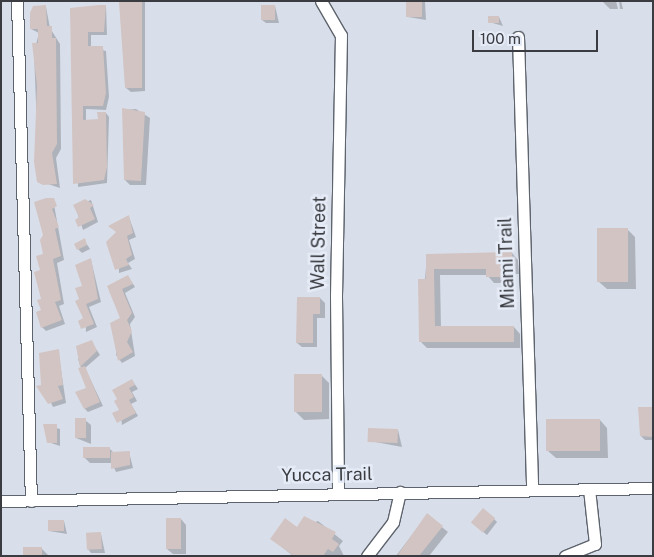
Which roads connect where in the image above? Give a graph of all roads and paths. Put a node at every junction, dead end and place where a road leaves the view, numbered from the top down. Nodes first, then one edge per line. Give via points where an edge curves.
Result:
1 (17, 1) edge
2 (321, 1) edge
3 (518, 37) dead end
4 (532, 488) junction
5 (589, 488) junction
6 (653, 488) edge
7 (338, 492) junction
8 (400, 492) junction
9 (1, 501) edge
10 (31, 501) junction
11 (595, 544) junction
12 (367, 556) edge
13 (565, 556) edge
14 (599, 556) edge

1 - 10 street
2 - 7 street, Wall Street via 341,35 336,296
3 - 4 street, Miami Trail
4 - 5 street, Yucca Trail
4 - 8 street, Yucca Trail
5 - 6 street, Yucca Trail
5 - 11 street
7 - 8 street, Yucca Trail
7 - 10 street, Yucca Trail
8 - 12 street via 393,522
9 - 10 street, Yucca Trail
11 - 13 street
11 - 14 street

